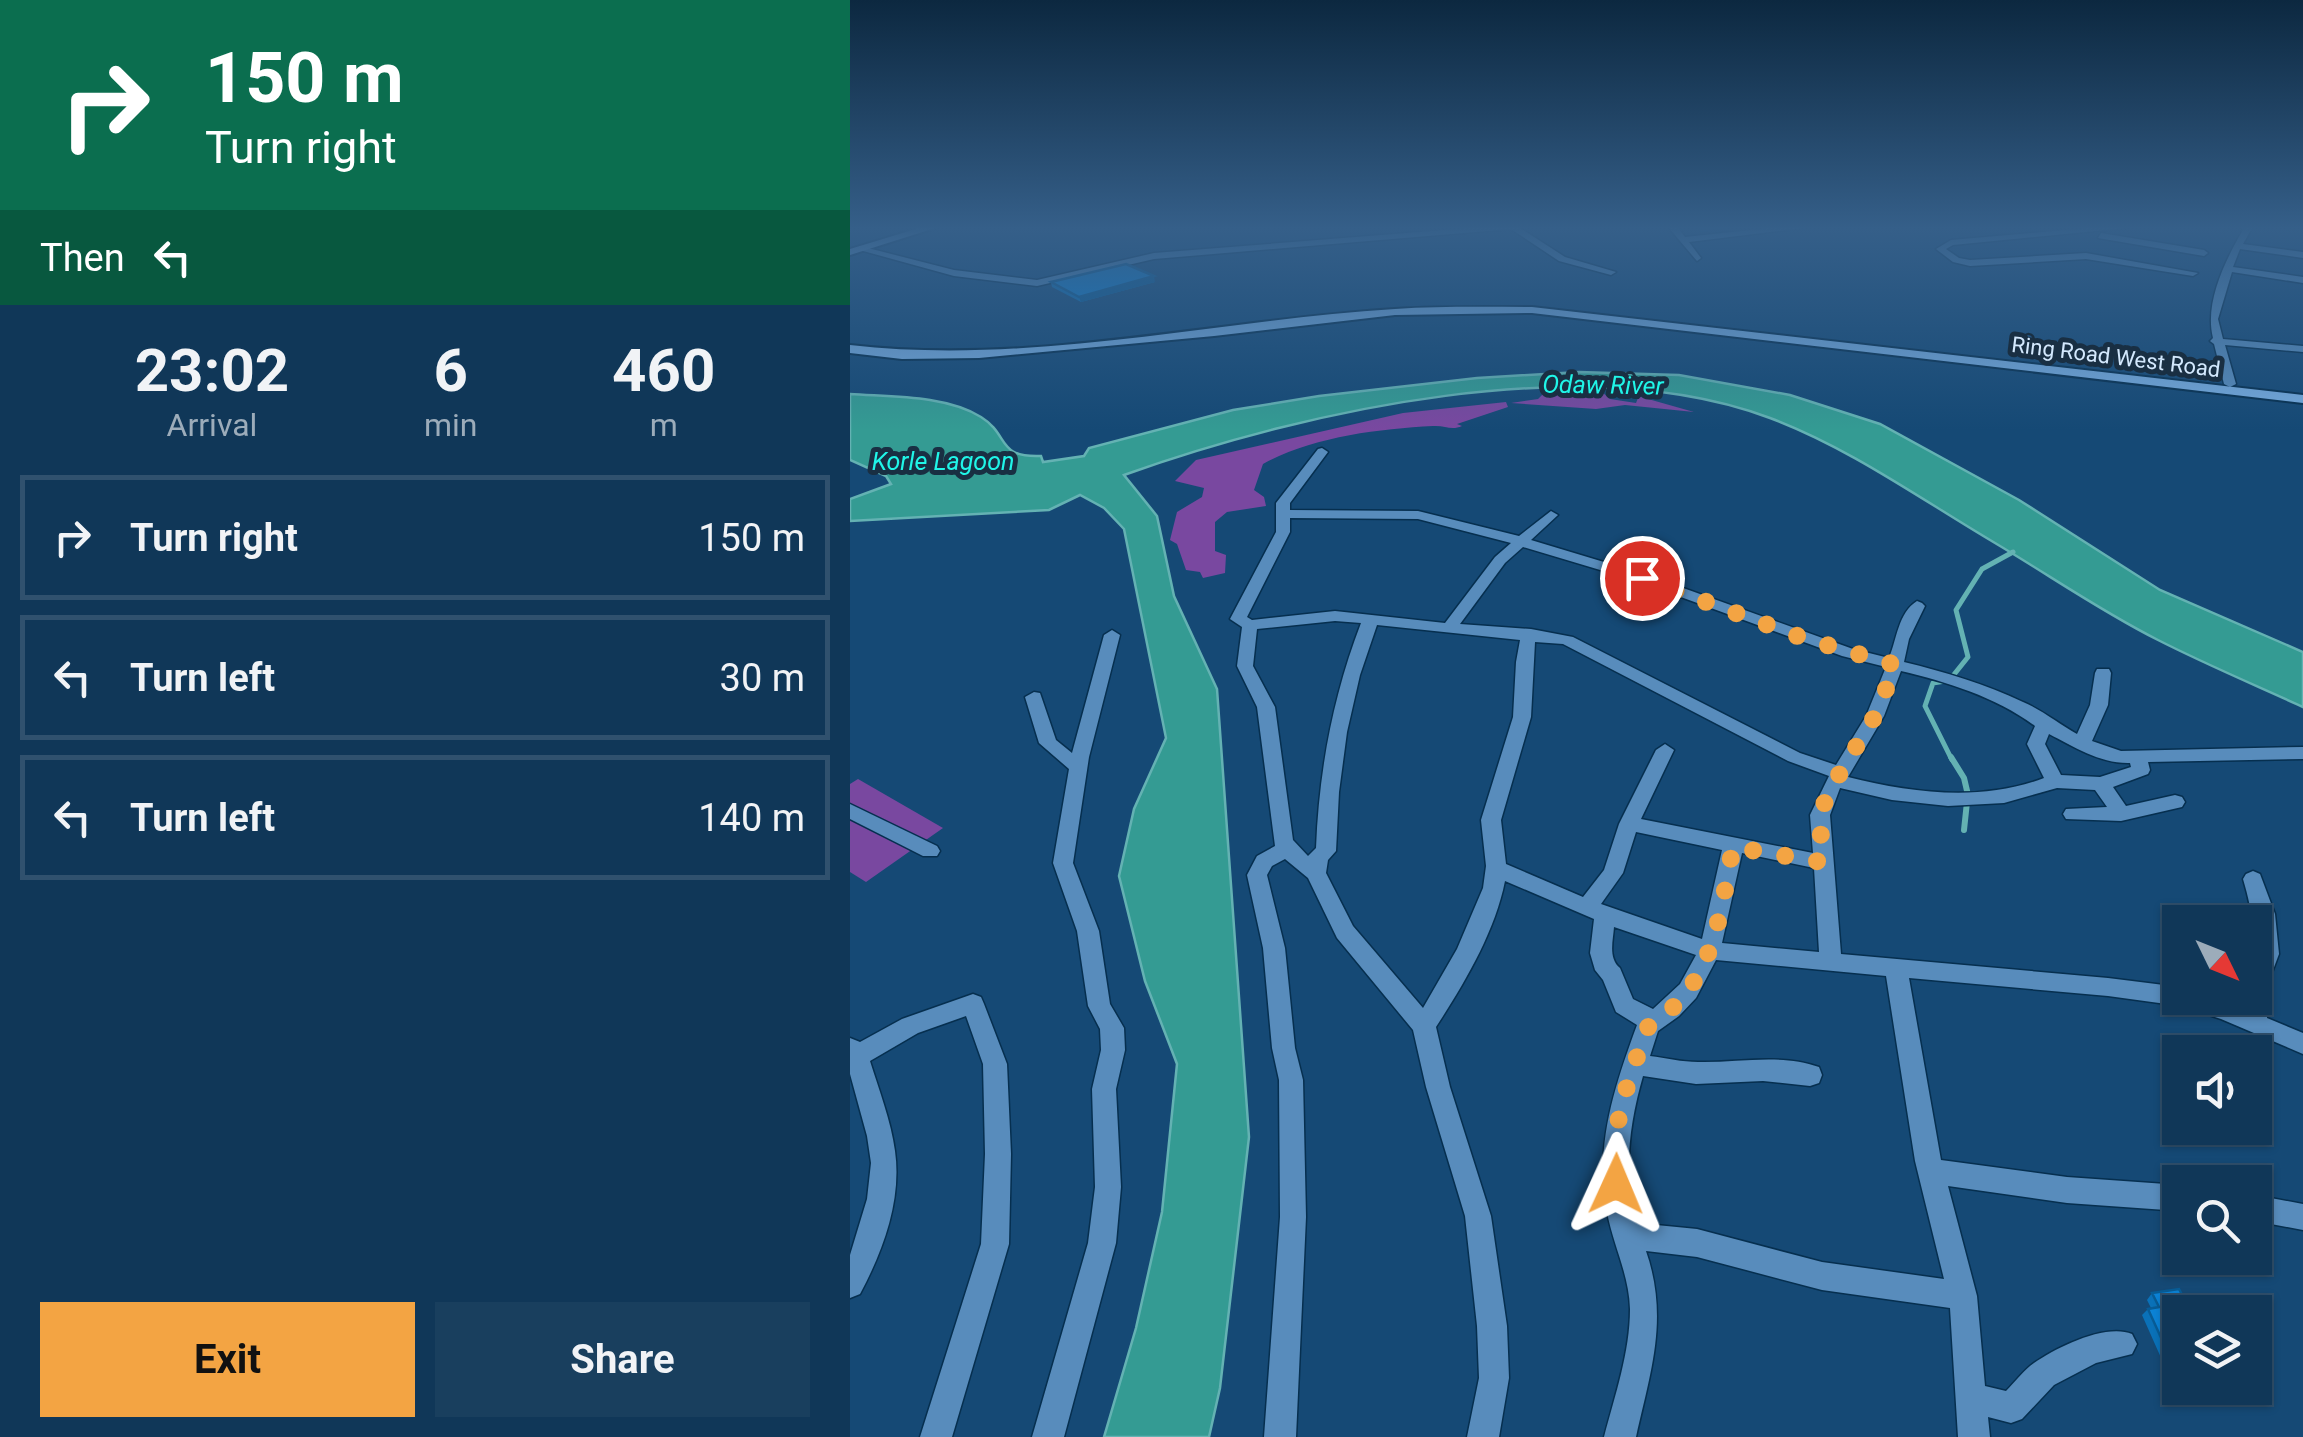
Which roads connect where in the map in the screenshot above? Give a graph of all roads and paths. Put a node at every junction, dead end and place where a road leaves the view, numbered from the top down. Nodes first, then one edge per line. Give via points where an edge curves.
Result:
1 (2218, 295) edge
2 (1844, 341) junction
3 (2216, 341) junction
4 (850, 342) edge
5 (2303, 349) edge
6 (850, 350) edge
7 (2230, 384) junction
8 (2303, 396) edge
9 (1322, 452) dead end
10 (1551, 514) dead end
11 (1286, 517) junction
12 (1520, 542) junction
13 (1918, 606) dead end
14 (1371, 619) junction
15 (1250, 624) junction
16 (1450, 625) junction
17 (1532, 634) junction
18 (1112, 635) dead end
19 (1896, 665) junction
20 (2103, 673) dead end
21 (1034, 697) dead end
22 (2044, 724) junction
23 (2082, 743) junction
24 (1665, 750) dead end
25 (2303, 753) edge
26 (2138, 758) junction
27 (1078, 767) junction
28 (1840, 777) junction
29 (2055, 781) junction
30 (2102, 784) junction
31 (2175, 802) dead end
32 (850, 812) edge
33 (2073, 814) dead end
34 (2121, 814) junction
35 (1629, 824) junction
36 (1733, 847) junction
37 (1287, 848) junction
38 (930, 851) dead end
39 (1822, 862) junction
40 (1496, 868) junction
41 (1316, 872) junction
42 (2253, 880) dead end
43 (1597, 910) junction
44 (1710, 951) junction
45 (1832, 962) junction
46 (1896, 968) junction
47 (2162, 995) edge
48 (2239, 1015) edge
49 (1649, 1025) junction
50 (2255, 1025) junction
51 (1424, 1026) junction
52 (2303, 1044) edge
53 (854, 1052) edge
54 (1634, 1064) junction
55 (1810, 1075) dead end
56 (1932, 1171) junction
57 (2162, 1197) edge
58 (2272, 1211) edge
59 (2303, 1217) edge
60 (1630, 1237) junction
61 (850, 1284) edge
62 (1962, 1296) junction
63 (2122, 1344) dead end
64 (1970, 1398) junction
65 (936, 1437) edge
66 (1048, 1437) edge
67 (1280, 1437) edge
68 (1483, 1437) edge
69 (1620, 1437) edge
70 (1974, 1437) edge

1 - 3 street
2 - 4 main road, Ring Road West Road via 1576,308 1473,304 996,347
2 - 6 main road, Ring Road West Road via 1506,309 1395,312 1025,351
2 - 7 main road, Ring Road West Road
2 - 8 main road, Ring Road West Road
3 - 5 street
3 - 7 street
7 - 8 main road, Ring Road West Road
9 - 11 street via 1284,500
10 - 12 street
11 - 12 street via 1418,515
11 - 15 street via 1238,619
12 - 16 street
12 - 19 street
13 - 19 street
14 - 15 street
14 - 16 street
14 - 41 street via 1350,673 1329,784 1326,851
15 - 37 street via 1245,666 1266,706
16 - 17 street
17 - 28 street via 1584,646
17 - 40 street via 1524,658 1522,722 1491,820
18 - 27 street
19 - 22 street via 1988,693
19 - 28 street
20 - 23 street via 2100,705
21 - 27 street via 1048,742
22 - 23 street
22 - 29 street via 2036,744
23 - 26 street
24 - 35 street
25 - 26 street
26 - 30 street via 2142,770
27 - 66 street via 1064,863 1088,931 1099,1006 1112,1028 1104,1089 1108,1187 1102,1242
28 - 29 street via 1942,800 2014,796
28 - 39 street via 1820,815
29 - 30 street
30 - 34 street
31 - 34 street
32 - 38 street
33 - 34 street
35 - 36 street
35 - 43 street
36 - 39 street
36 - 44 street
37 - 41 street
37 - 67 street via 1264,861 1258,874 1291,1080 1293,1217
39 - 45 street
40 - 43 street
40 - 51 street via 1468,946
41 - 51 street via 1346,932
42 - 50 street via 2268,954 2256,986
43 - 44 street
43 - 49 street via 1606,970 1624,1005
44 - 45 street
44 - 49 street via 1699,979
45 - 46 street
46 - 47 street
46 - 56 street
48 - 50 street
49 - 54 street
50 - 52 street
51 - 68 street via 1478,1216 1494,1378
53 - 61 street via 882,1151 878,1209 866,1257
53 - 65 street via 973,1004 995,1064 995,1244
54 - 55 street via 1696,1073
54 - 60 street via 1612,1159
56 - 57 street
56 - 62 street
58 - 59 street
60 - 62 street via 1699,1240 1802,1272
60 - 69 street via 1643,1295 1642,1342
62 - 64 street
63 - 64 street via 2093,1349 2043,1374 2012,1408
64 - 70 street

